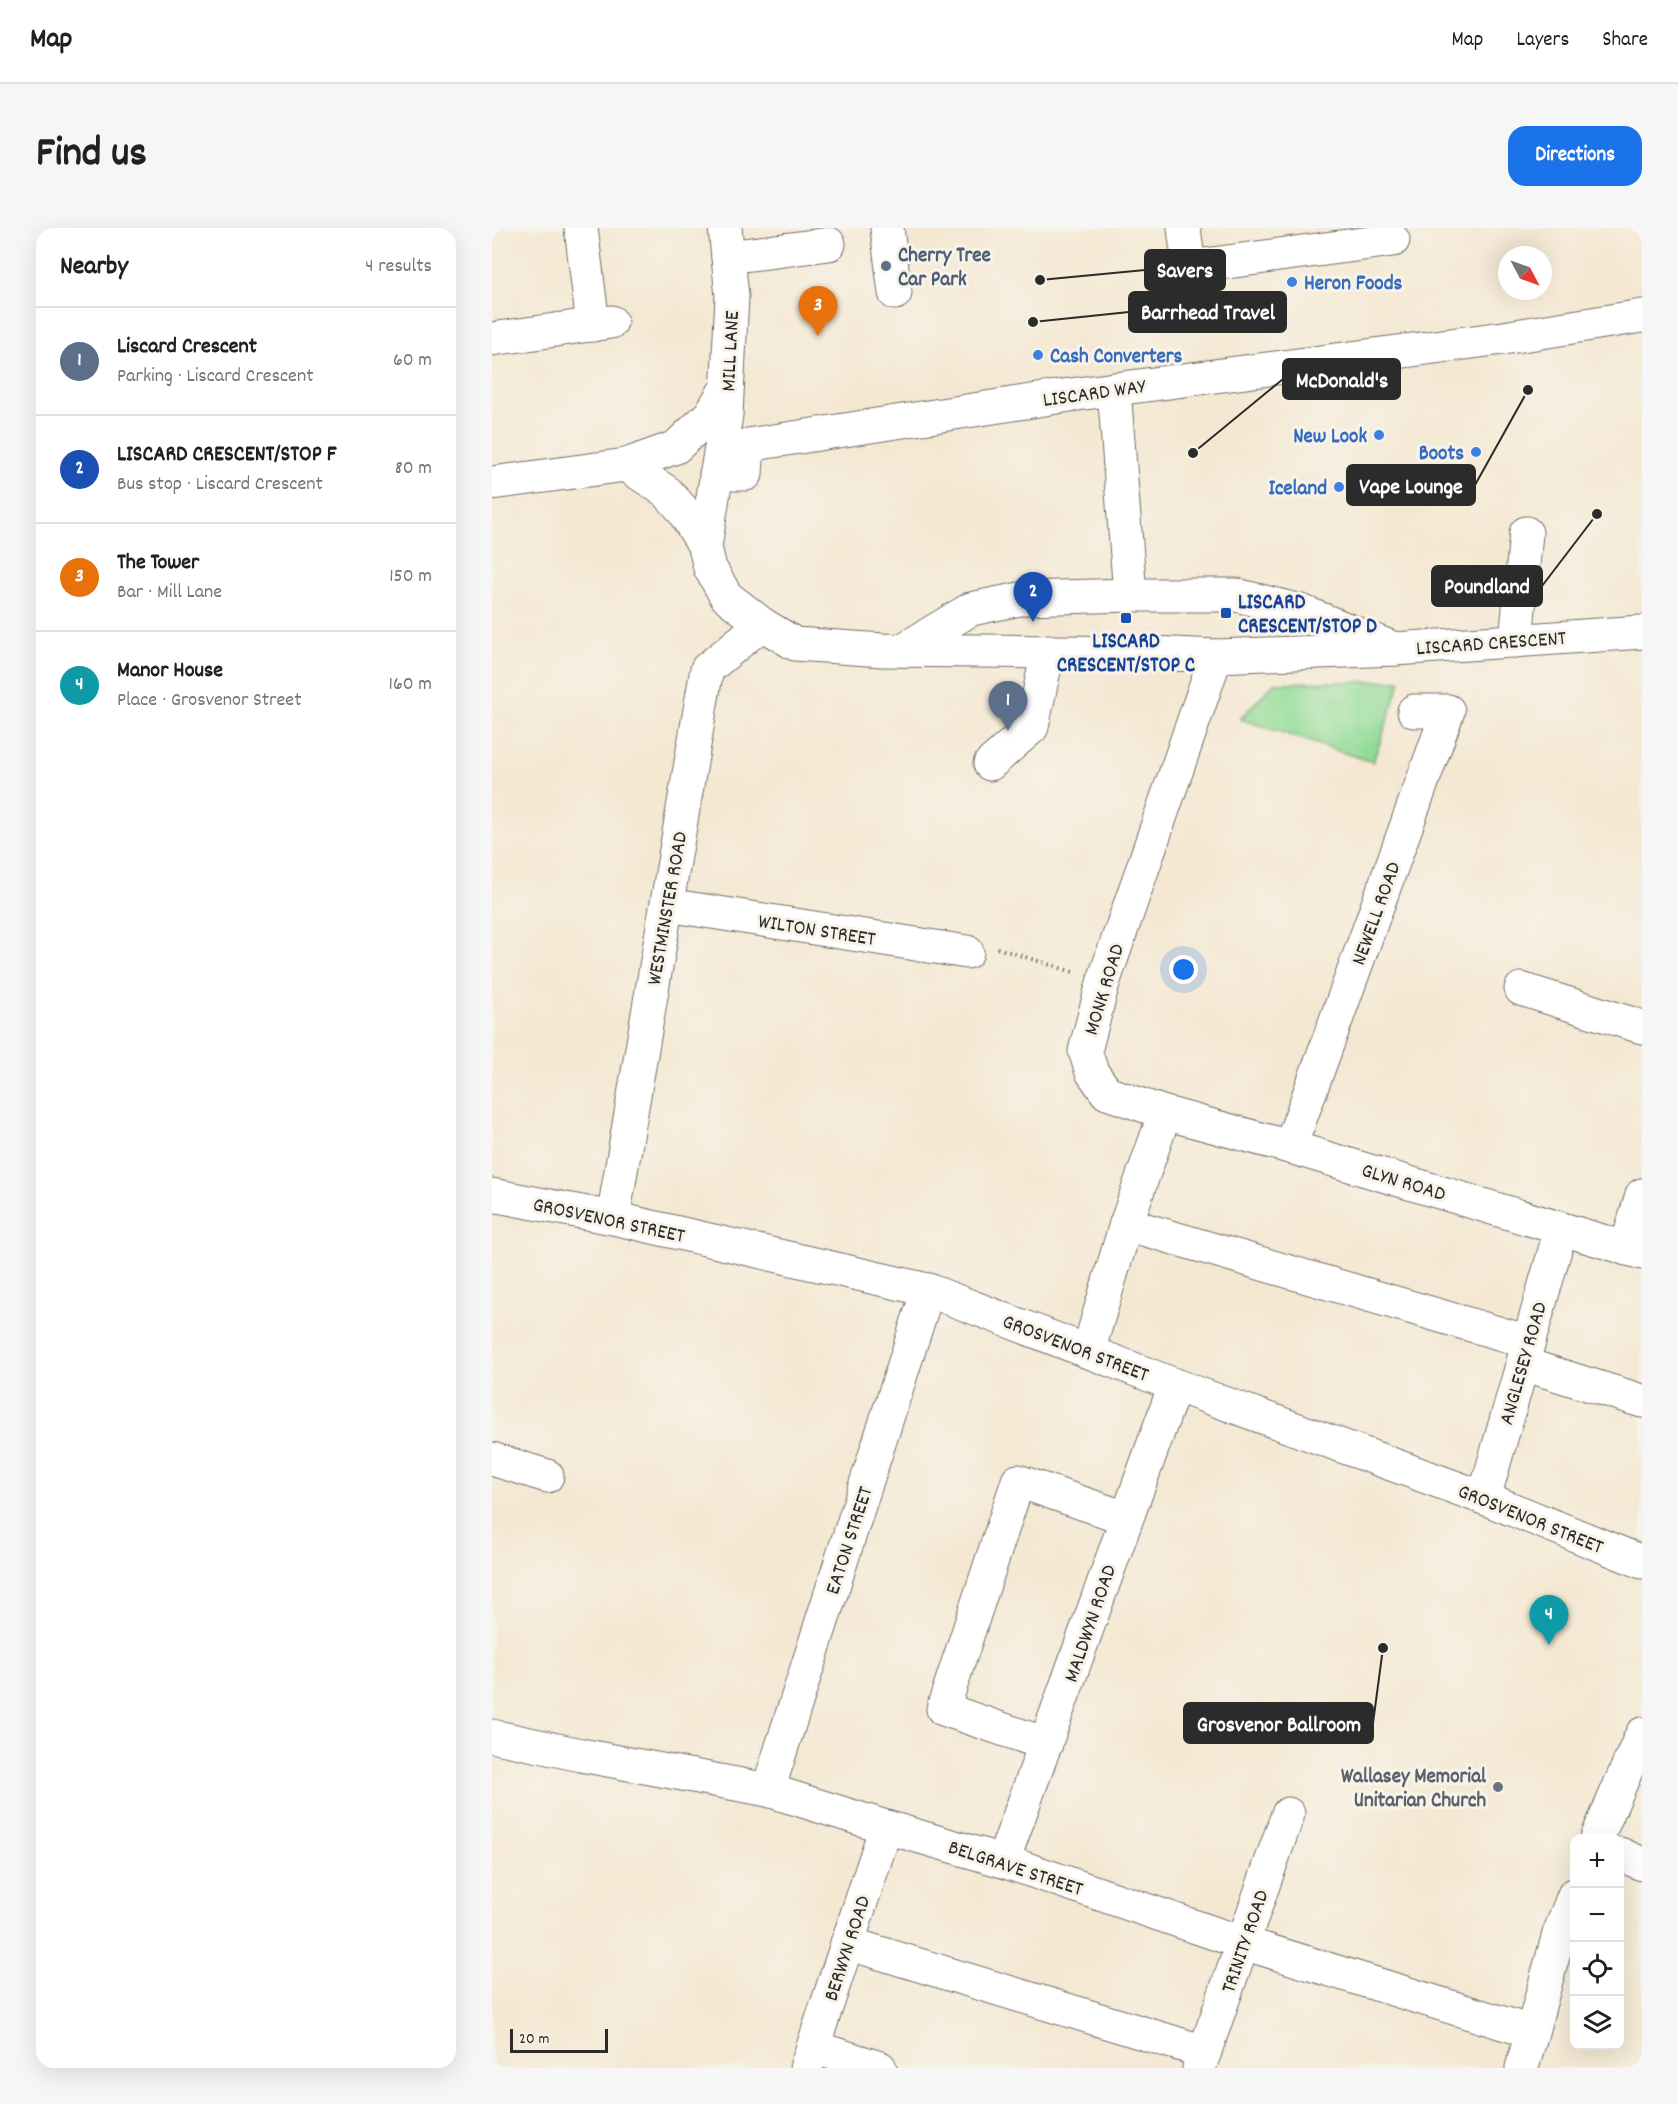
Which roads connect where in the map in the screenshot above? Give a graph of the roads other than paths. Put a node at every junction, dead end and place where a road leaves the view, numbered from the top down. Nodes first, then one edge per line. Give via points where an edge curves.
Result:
1 (581, 228) edge
2 (887, 228) edge
3 (1184, 228) edge
4 (1393, 240) dead end
5 (726, 243) edge
6 (829, 244) dead end
7 (895, 293) dead end
8 (1642, 316) edge
9 (492, 339) edge
10 (728, 385) junction
11 (1114, 389) junction
12 (626, 465) junction
13 (716, 474) junction
14 (492, 483) edge
15 (1526, 533) dead end
16 (705, 547) junction
17 (1130, 594) junction
18 (762, 624) junction
19 (1642, 632) edge
20 (1516, 641) junction
21 (1395, 649) junction
22 (903, 650) junction
23 (1047, 651) junction
24 (1216, 656) junction
25 (1414, 711) dead end
26 (990, 764) dead end
27 (667, 905) junction
28 (967, 952) road end
29 (1521, 989) dead end
30 (1642, 1027) edge
31 (1165, 1113) junction
32 (1290, 1147) junction
33 (492, 1195) edge
34 (1642, 1195) edge
35 (613, 1218) junction
36 (1126, 1224) junction
37 (1561, 1229) junction
38 (1634, 1251) edge
39 (928, 1290) junction
40 (1088, 1352) junction
41 (1526, 1353) junction
42 (1175, 1385) junction
43 (1642, 1401) edge
44 (492, 1459) edge
45 (547, 1476) dead end
46 (1484, 1498) junction
47 (1126, 1518) junction
48 (1642, 1562) edge
49 (1642, 1734) edge
50 (492, 1736) edge
51 (1046, 1744) junction
52 (768, 1790) junction
53 (1288, 1814) dead end
54 (886, 1827) junction
55 (1599, 1834) edge
56 (1624, 1856) edge
57 (1003, 1861) junction
58 (1642, 1864) edge
59 (1570, 1907) edge
60 (848, 1943) junction
61 (1243, 1943) junction
62 (1532, 2032) junction
63 (810, 2058) edge
64 (1202, 2060) edge
65 (880, 2068) edge
66 (1522, 2068) edge

1 - 9 street via 602,323
2 - 7 street
3 - 4 street via 1189,267
5 - 6 street
5 - 10 street, MILL LANE via 732,296
8 - 11 street, LISCARD WAY
10 - 12 street via 710,415 676,447
10 - 13 street, MILL LANE
11 - 13 street, LISCARD WAY via 748,445 746,474
11 - 17 street
12 - 14 street
12 - 16 street via 667,492
13 - 16 street, LISCARD CRESCENT
15 - 20 street
16 - 18 street, LISCARD CRESCENT via 710,568 726,596
17 - 21 street via 1236,595 1301,611
17 - 22 street via 1025,598 971,609
18 - 22 street, LISCARD CRESCENT via 795,644
18 - 27 street, WESTMINSTER ROAD via 706,669
19 - 20 street, LISCARD CRESCENT
20 - 21 street, LISCARD CRESCENT
21 - 24 street, LISCARD CRESCENT
22 - 23 street, LISCARD CRESCENT
23 - 24 street, LISCARD CRESCENT
23 - 26 street via 1032,727
24 - 31 street, MONK ROAD via 1103,982 1085,1051 1092,1072 1107,1093
25 - 32 street, NEWELL ROAD via 1448,711
27 - 28 street, WILTON STREET
27 - 35 street, WESTMINSTER ROAD
29 - 30 street
31 - 32 street, GLYN ROAD
31 - 36 street
32 - 37 street, GLYN ROAD
33 - 35 street, GROSVENOR STREET
34 - 38 street
35 - 39 street, GROSVENOR STREET
36 - 40 street
36 - 41 street
37 - 38 street, GLYN ROAD
37 - 41 street, ANGLESEY ROAD
39 - 40 street, GROSVENOR STREET
39 - 52 street, EATON STREET
40 - 42 street, GROSVENOR STREET
41 - 43 street
41 - 46 street, ANGLESEY ROAD
42 - 46 street, GROSVENOR STREET
42 - 47 street, MALDWYN ROAD
44 - 45 street
46 - 48 street, GROSVENOR STREET
47 - 51 street, MALDWYN ROAD
47 - 51 street via 1018,1480 943,1709
49 - 55 street
50 - 52 street, BELGRAVE STREET
51 - 57 street, MALDWYN ROAD
52 - 54 street, BELGRAVE STREET
53 - 61 street, TRINITY ROAD
54 - 57 street, BELGRAVE STREET
54 - 60 street, BERWYN ROAD
56 - 58 street
57 - 61 street, BELGRAVE STREET
59 - 62 street
60 - 63 street, BERWYN ROAD
60 - 64 street
61 - 62 street, BELGRAVE STREET
61 - 64 street, TRINITY ROAD
62 - 66 street
63 - 65 street

